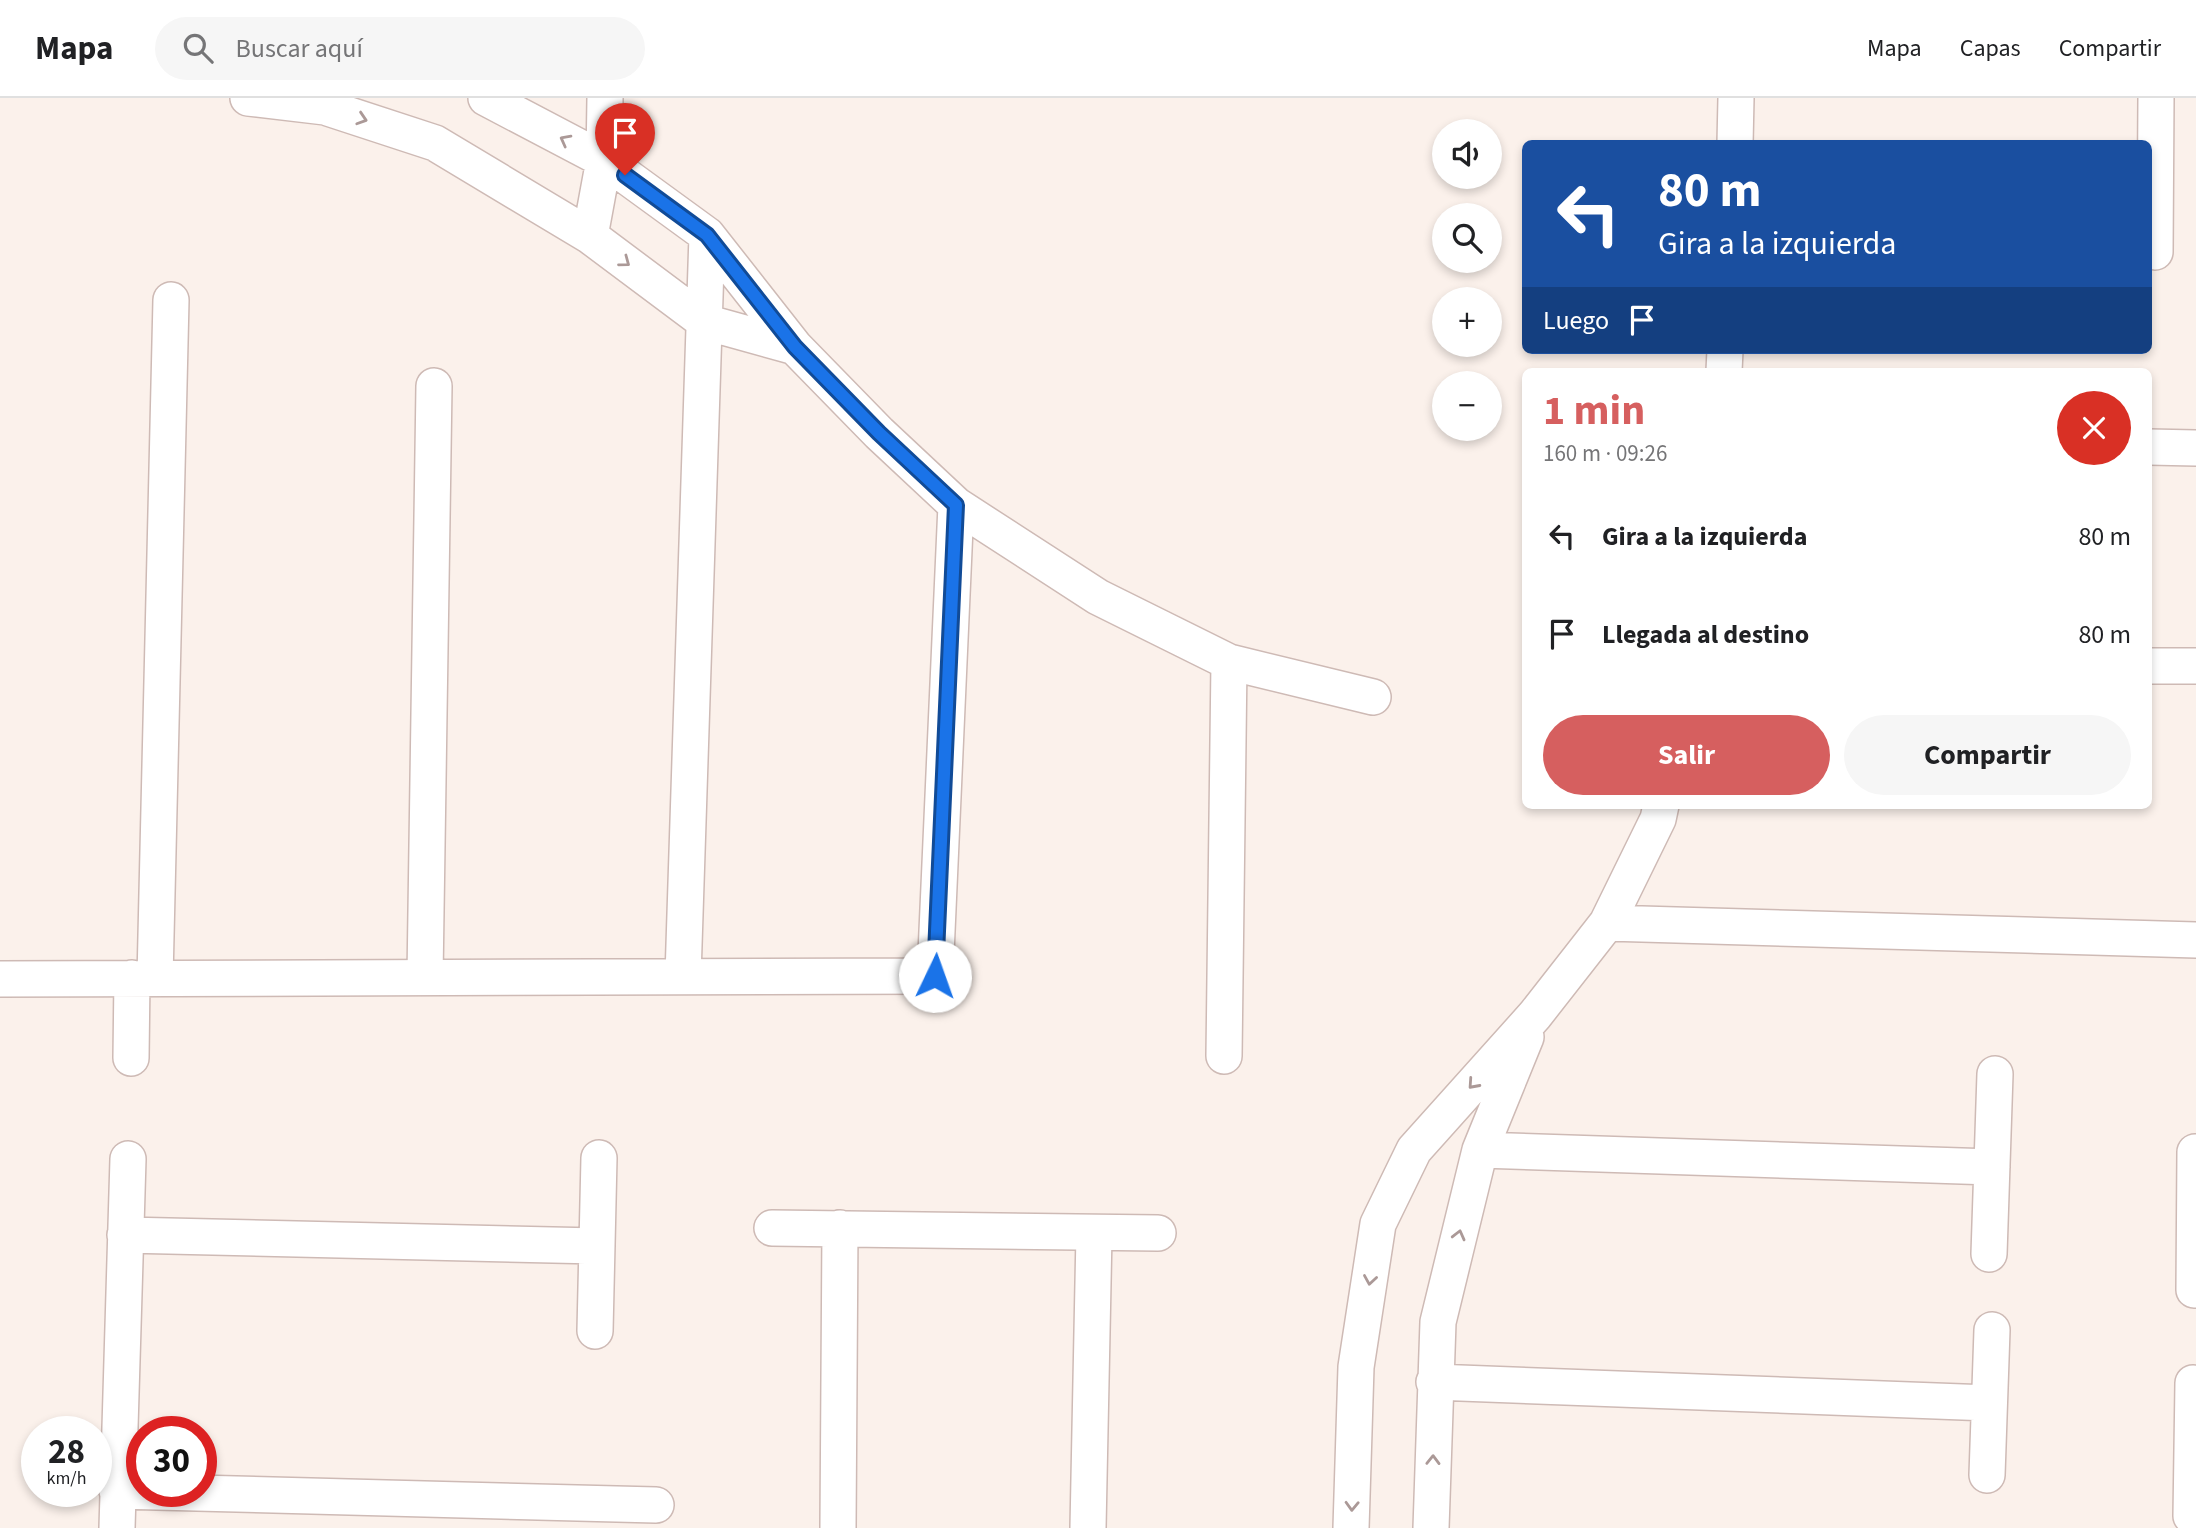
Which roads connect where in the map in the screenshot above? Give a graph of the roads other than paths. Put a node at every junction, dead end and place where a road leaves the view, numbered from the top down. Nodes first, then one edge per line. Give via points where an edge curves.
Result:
1 (248, 98) edge
2 (486, 98) edge
3 (605, 98) edge
4 (1735, 98) edge
5 (2156, 98) edge
6 (1735, 140) edge
7 (604, 160) junction
8 (2152, 163) edge
9 (707, 235) junction
10 (590, 236) junction
11 (2155, 252) dead end
12 (171, 300) dead end
13 (705, 322) junction
14 (795, 347) junction
15 (434, 386) dead end
16 (2152, 447) edge
17 (2196, 448) edge
18 (956, 505) junction
19 (1229, 662) junction
20 (2152, 666) edge
21 (2196, 666) edge
22 (1373, 697) dead end
23 (1660, 809) edge
24 (1607, 923) junction
25 (2196, 940) edge
26 (683, 976) junction
27 (425, 977) junction
28 (144, 978) junction
29 (0, 979) edge
30 (1535, 1014) junction
31 (1224, 1056) dead end
32 (131, 1058) dead end
33 (1995, 1074) dead end
34 (1480, 1150) junction
35 (2195, 1152) edge
36 (599, 1158) dead end
37 (128, 1159) dead end
38 (1992, 1167) junction
39 (2196, 1222) edge
40 (772, 1228) dead end
41 (840, 1228) junction
42 (1158, 1233) dead end
43 (1094, 1234) junction
44 (125, 1235) junction
45 (597, 1246) junction
46 (1989, 1254) dead end
47 (2194, 1290) dead end
48 (1992, 1330) dead end
49 (595, 1331) dead end
50 (1434, 1382) junction
51 (2193, 1383) dead end
52 (1989, 1404) junction
53 (2194, 1455) edge
54 (1987, 1475) dead end
55 (117, 1491) junction
56 (656, 1505) dead end
57 (580, 1516) edge
58 (2191, 1516) dead end
59 (117, 1528) edge
60 (838, 1528) edge
61 (1088, 1528) edge
62 (1351, 1528) edge
63 (1431, 1528) edge

1 -> 10 street via 325,107 435,143
7 -> 2 street
3 - 7 street
4 - 6 street
5 - 8 street
7 - 9 street
7 - 10 street
8 - 11 street
9 - 13 street
9 - 14 street
10 -> 13 street
12 - 28 street
13 - 14 street
13 - 26 street
14 - 18 street
15 - 27 street
16 - 17 street
18 - 19 street via 1098,597
18 - 26 street via 935,976
19 - 22 street
19 - 31 street
20 - 21 street
23 - 24 street
24 - 25 street
24 - 30 street
26 - 27 street
27 - 28 street
28 - 29 street
28 - 32 street
30 - 34 street
30 -> 62 street via 1414,1150 1378,1224 1356,1367
33 - 38 street
34 - 38 street
50 -> 34 street via 1438,1322
35 - 39 street
36 - 45 street
37 - 44 street
38 - 46 street
39 - 47 street
40 - 41 street
41 - 43 street
41 - 60 street
42 - 43 street
43 - 61 street
44 - 45 street
44 - 55 street
45 - 49 street
48 - 52 street
50 - 52 street
63 -> 50 street
51 - 53 street
52 - 54 street
53 - 58 street
55 - 57 street
55 - 59 street
56 - 57 street

